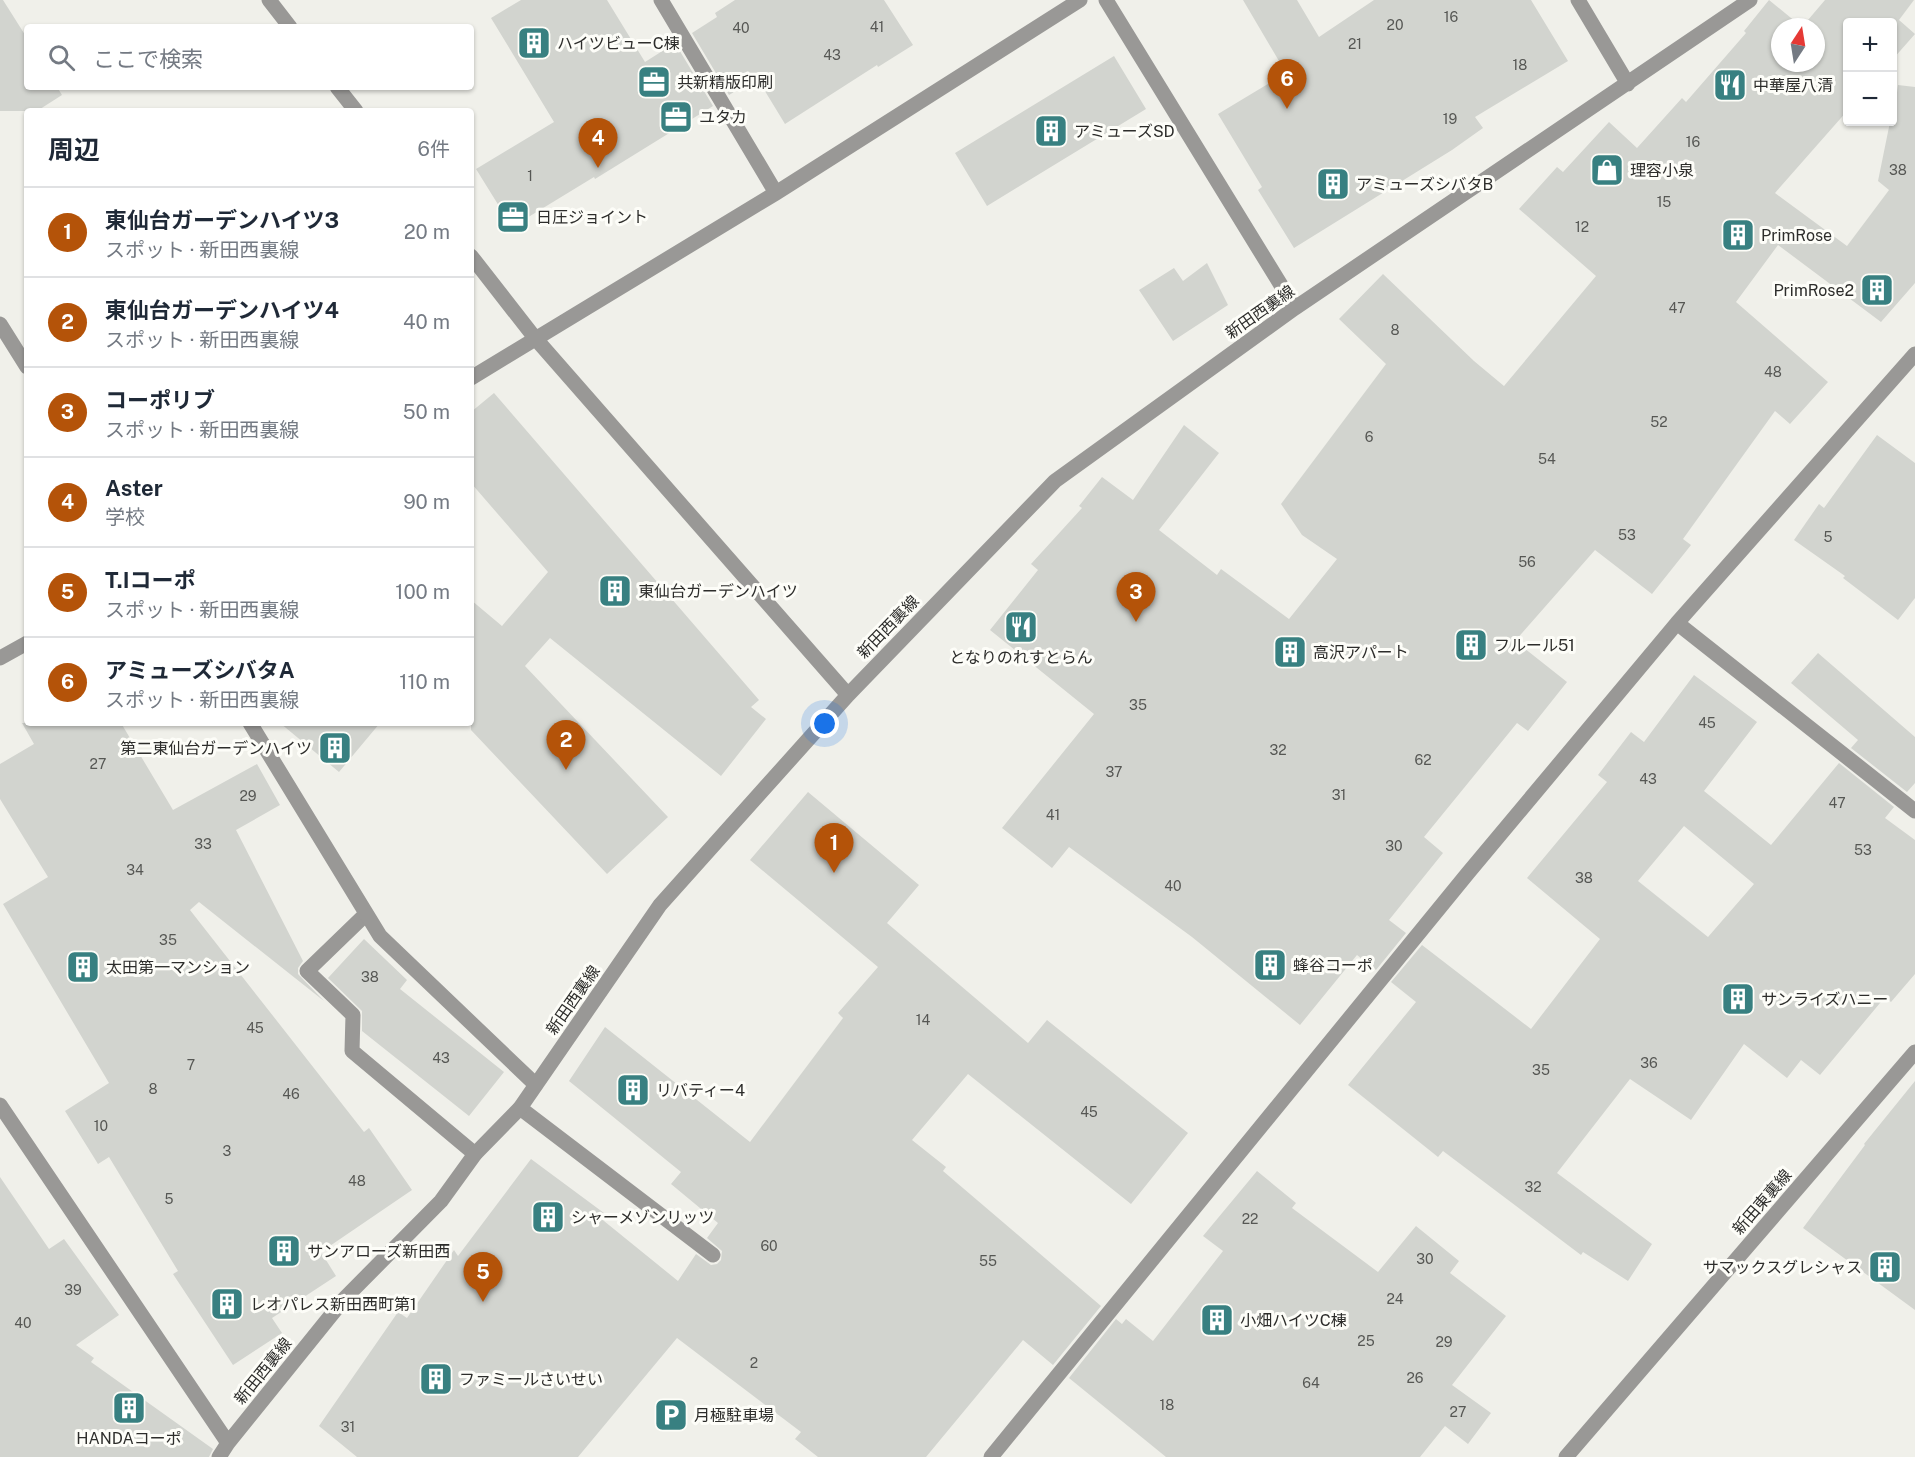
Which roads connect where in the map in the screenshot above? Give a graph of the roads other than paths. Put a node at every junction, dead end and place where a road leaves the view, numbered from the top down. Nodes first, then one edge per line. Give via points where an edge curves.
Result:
1 (269, 0) edge
2 (661, 0) edge
3 (1080, 0) edge
4 (1106, 0) edge
5 (1578, 0) edge
6 (1750, 0) edge
7 (288, 24) edge
8 (1628, 84) junction
9 (340, 90) edge
10 (354, 108) edge
11 (776, 193) junction
12 (474, 260) edge
13 (1295, 308) junction
14 (0, 324) edge
15 (535, 338) junction
16 (1915, 354) edge
17 (24, 362) edge
18 (474, 376) edge
19 (1677, 623) junction
20 (24, 645) edge
21 (0, 658) edge
22 (848, 695) junction
23 (252, 726) edge
24 (1915, 812) edge
25 (366, 914) junction
26 (1915, 1053) edge
27 (536, 1085) junction
28 (0, 1105) edge
29 (520, 1108) junction
30 (475, 1154) junction
31 (713, 1256) dead end
32 (228, 1443) junction
33 (219, 1457) edge
34 (991, 1457) edge
35 (1566, 1457) edge

1 - 7 street
2 - 11 street
3 - 11 street
4 - 13 street
5 - 8 street
6 - 8 street, 新田西裏線
8 - 13 street, 新田西裏線
9 - 10 street
11 - 15 street
12 - 15 street
13 - 22 street, 新田西裏線 via 1055,481
14 - 17 street
15 - 18 street
15 - 22 street
16 - 19 street
19 - 24 street
19 - 34 street
20 - 21 street
22 - 27 street, 新田西裏線 via 660,905
23 - 25 street
25 - 27 street via 380,936
25 - 30 street via 307,971 353,1015 352,1051
26 - 35 street, 新田東裏線
27 - 29 street, 新田西裏線
28 - 32 street
29 - 30 street, 新田西裏線
29 - 31 street
30 - 32 street, 新田西裏線 via 441,1202 345,1298
32 - 33 street, 新田西裏線

